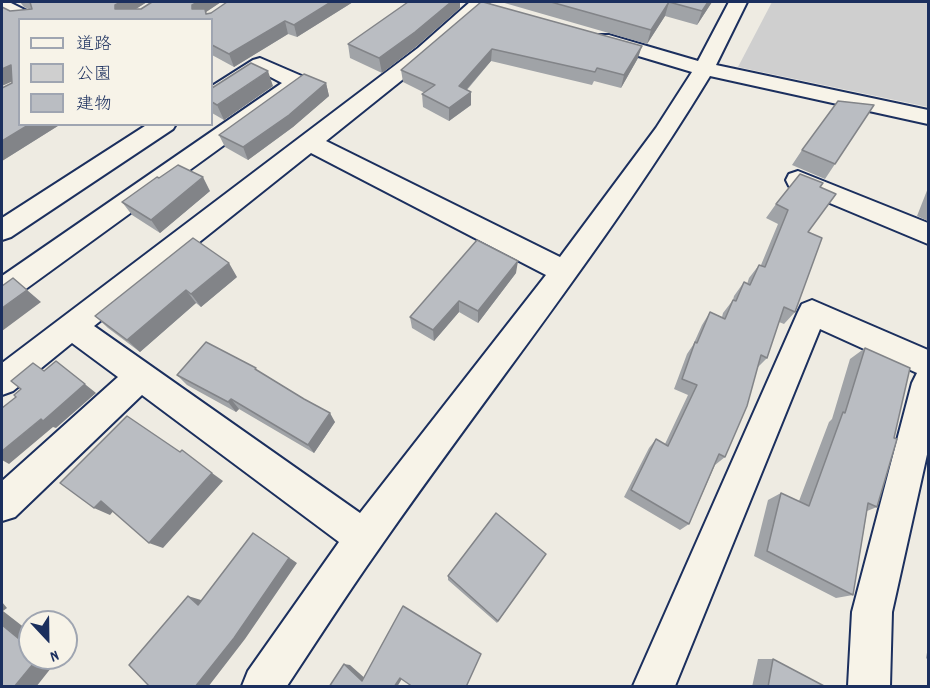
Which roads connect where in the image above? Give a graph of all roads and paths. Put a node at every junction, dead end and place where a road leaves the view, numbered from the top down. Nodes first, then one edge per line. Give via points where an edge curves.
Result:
1 (738, 2) edge
2 (486, 5) edge
3 (2, 6) edge
4 (26, 18) edge
5 (580, 33) edge
6 (704, 69) junction
7 (213, 94) edge
8 (928, 117) edge
9 (162, 126) edge
10 (309, 141) junction
11 (796, 179) edge
12 (2, 230) edge
13 (928, 234) edge
14 (564, 272) junction
15 (2, 291) edge
16 (71, 326) junction
17 (928, 364) edge
18 (140, 377) junction
19 (2, 381) edge
20 (928, 383) edge
21 (2, 504) edge
22 (364, 538) junction
23 (263, 687) edge
24 (654, 687) edge
25 (869, 687) edge

1 - 6 street
2 - 10 street
3 - 4 street
5 - 6 street
6 - 8 street
6 - 14 street via 664,133
7 - 15 street via 260,64 297,82
9 - 12 street
10 - 14 street
10 - 16 street
11 - 13 street
14 - 22 street
16 - 18 street
16 - 19 street
17 - 24 street via 812,312
18 - 21 street
18 - 22 street
20 - 25 street via 872,612
22 - 23 street

